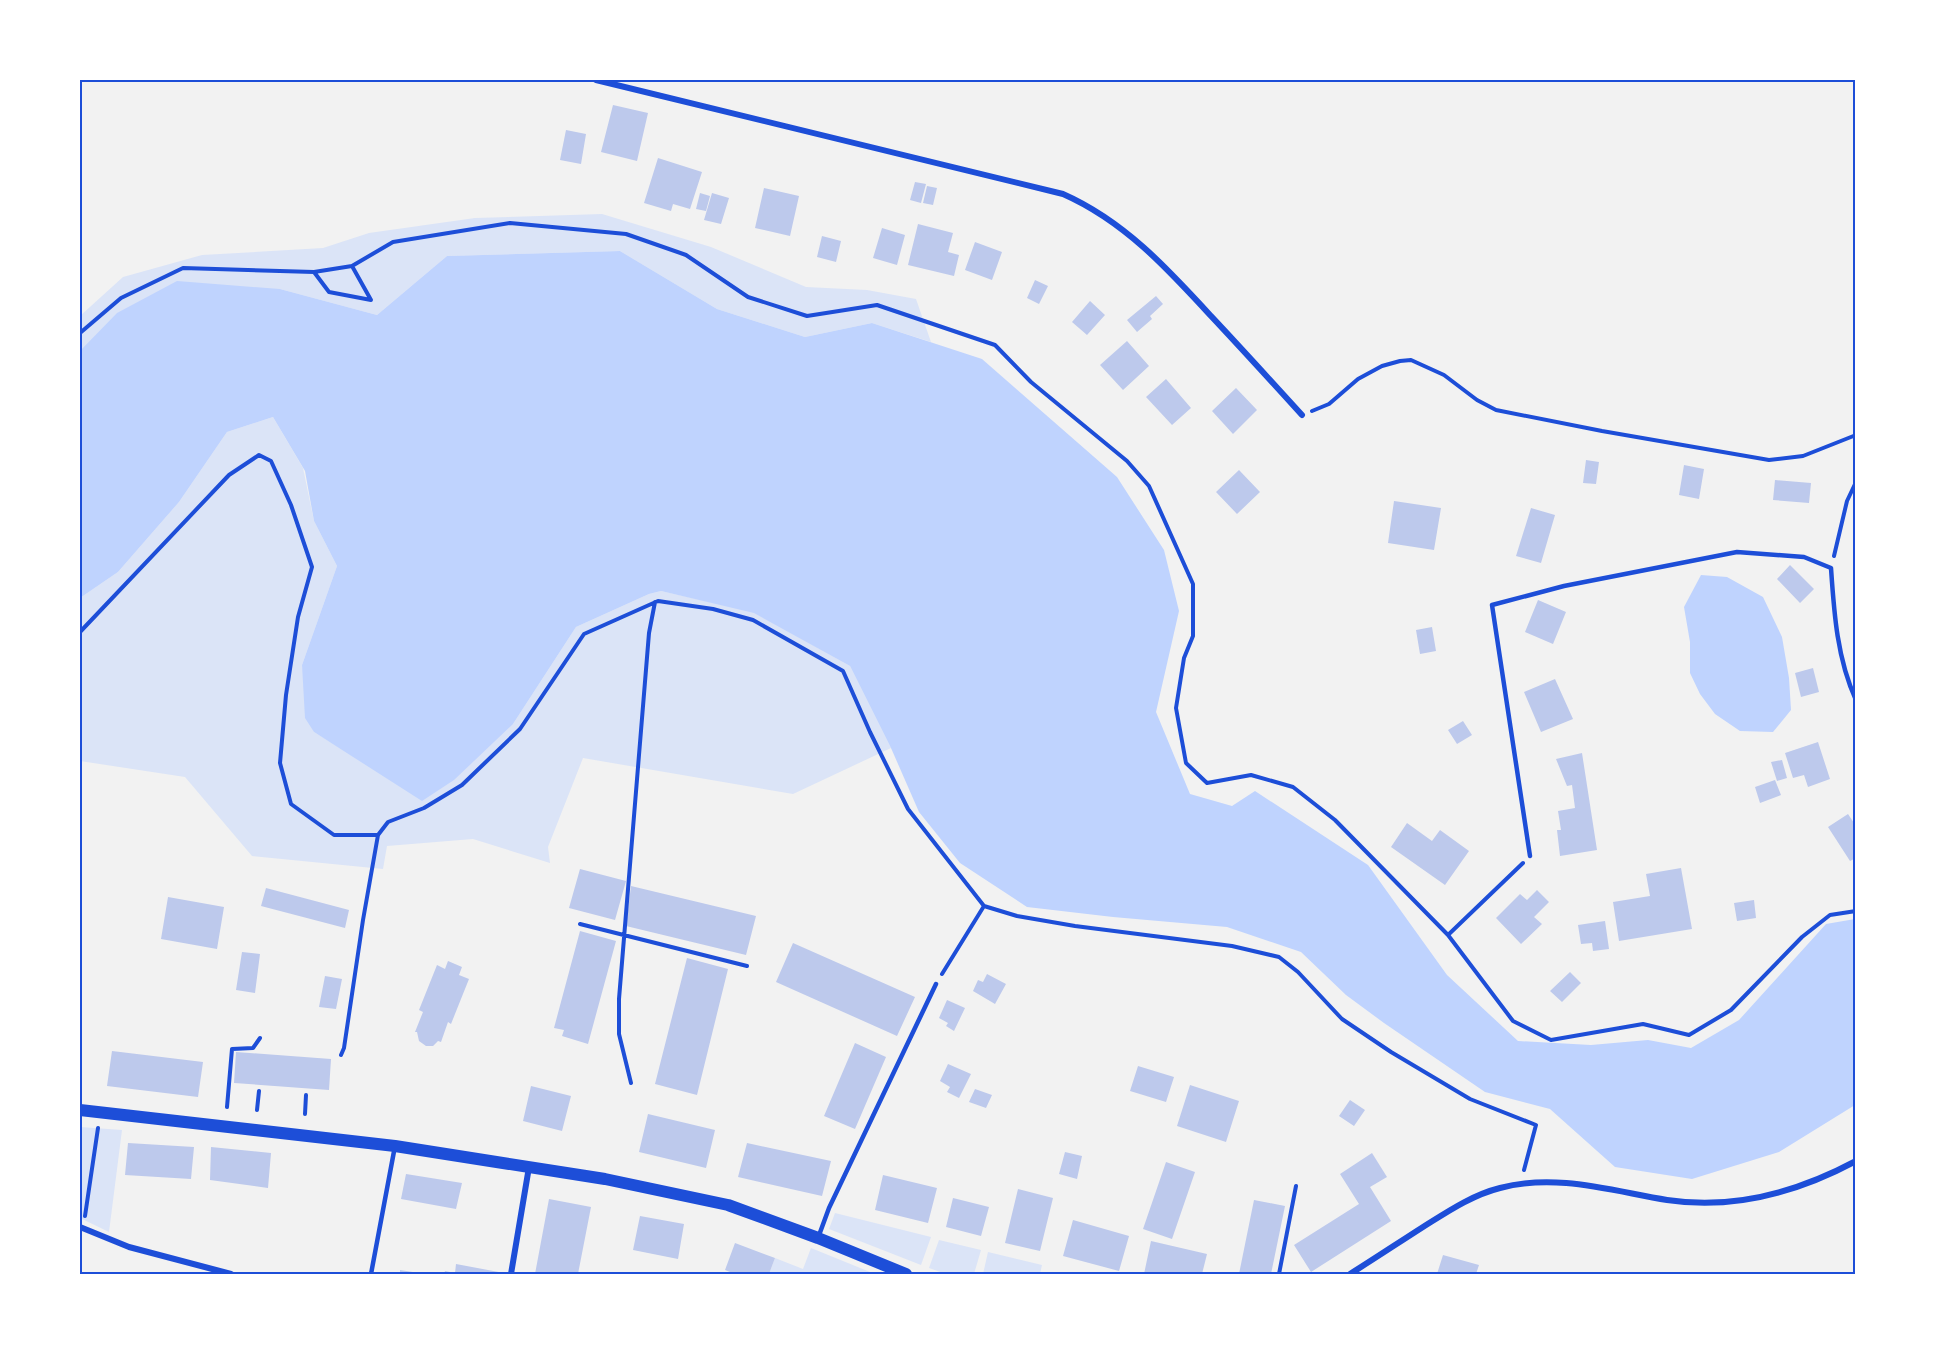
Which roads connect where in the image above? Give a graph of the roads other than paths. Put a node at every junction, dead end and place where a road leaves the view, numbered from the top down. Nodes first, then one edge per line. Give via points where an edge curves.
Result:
1 (596, 80) edge
2 (1302, 415) road end
3 (1856, 700) edge
4 (1530, 856) road end
5 (936, 984) road end
6 (80, 1110) edge
7 (395, 1146) junction
8 (1856, 1161) edge
9 (529, 1167) junction
10 (80, 1227) edge
11 (818, 1238) junction
12 (231, 1275) edge
13 (371, 1275) edge
14 (512, 1275) edge
15 (906, 1275) edge
16 (1350, 1275) edge

1 - 2 street via 1080,202 1108,218 1156,257
3 - 4 lane via 1848,684 1834,617 1831,568 1804,557 1737,552 1564,586 1492,605
5 - 11 lane
6 - 7 main road
7 - 9 main road
7 - 13 lane
8 - 16 street via 1786,1191 1723,1202 1669,1200 1578,1184 1499,1188 1458,1205
9 - 11 main road via 728,1205
9 - 14 street
10 - 12 street via 129,1247
11 - 15 main road

